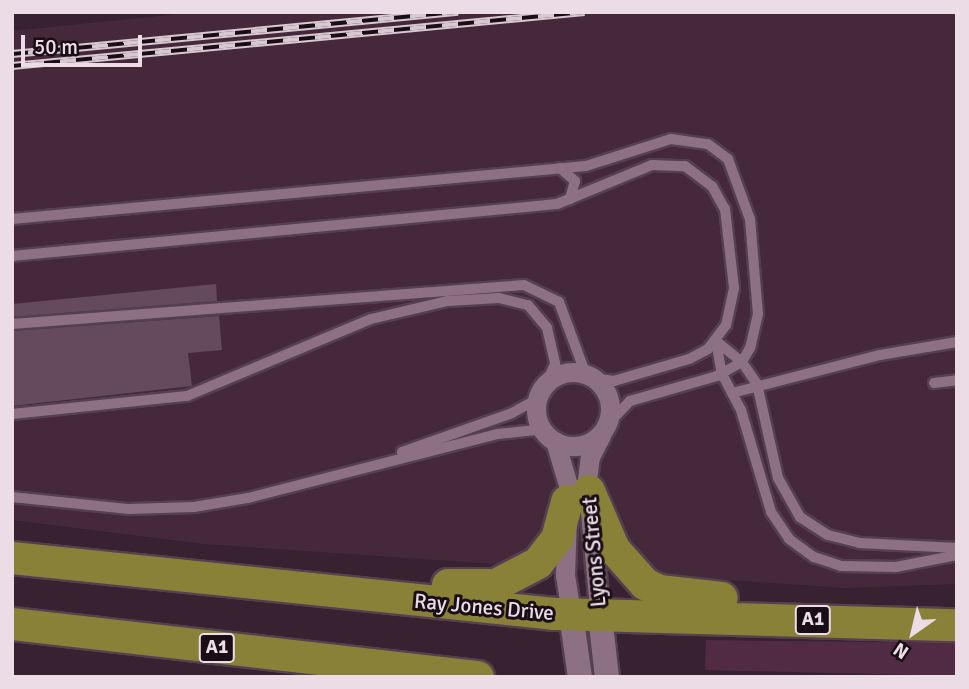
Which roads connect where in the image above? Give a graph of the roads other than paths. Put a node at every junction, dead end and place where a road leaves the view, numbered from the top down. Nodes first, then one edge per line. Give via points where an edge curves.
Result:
1 (558, 168) junction
2 (564, 203) junction
3 (12, 219) edge
4 (12, 256) edge
5 (12, 324) edge
6 (716, 341) junction
7 (957, 342) edge
8 (741, 362) junction
9 (722, 374) junction
10 (589, 376) junction
11 (957, 380) edge
12 (934, 383) dead end
13 (758, 387) junction
14 (544, 388) junction
15 (732, 393) junction
16 (12, 414) edge
17 (605, 429) junction
18 (551, 439) junction
19 (355, 468) junction
20 (578, 496) junction
21 (12, 497) edge
22 (957, 541) edge
23 (932, 546) junction
24 (957, 548) edge
25 (957, 555) edge
26 (12, 558) edge
27 (957, 563) edge
28 (919, 564) junction
29 (231, 582) junction
30 (957, 614) edge
31 (586, 615) junction
32 (12, 624) edge
33 (957, 625) edge
34 (478, 677) edge
35 (580, 677) edge
36 (607, 677) edge

1 - 2 lane via 569,171 575,181 573,197
1 - 3 lane
1 - 8 lane via 598,163 685,138 708,144 728,159 750,219 758,314 750,348
2 - 4 lane
2 - 6 lane via 652,164 685,166 703,177 725,209 734,265 730,311
5 - 10 lane via 524,285 559,302
6 - 8 lane
6 - 9 lane
6 - 10 lane via 689,359 627,378 607,382
7 - 13 lane via 880,355
8 - 9 lane, Lyons Street
8 - 13 lane
9 - 15 lane
9 - 17 lane, Lyons Street via 630,401
10 - 14 street via 564,373
10 - 17 street via 610,402
11 - 12 lane
13 - 15 lane
13 - 23 lane via 778,478 800,517 844,540
14 - 16 lane via 555,364 547,328 528,305 499,298 447,301 371,319 187,396
14 - 18 street via 537,415
14 - 19 lane via 532,402 512,413
15 - 28 lane via 771,512 789,539 814,557 841,566
17 - 18 street via 586,444
17 - 20 street, Lyons Street
18 - 19 lane via 536,430 498,434
18 - 20 street, Lyons Street via 568,485
19 - 21 lane via 248,498 176,508 129,509
20 - 29 highway via 550,552 518,577 496,585 296,573
20 - 30 highway via 614,549 645,584 660,591
20 - 31 street, Lyons Street
20 - 31 street, Lyons Street via 565,575
22 - 23 lane
23 - 24 lane
25 - 28 lane
26 - 29 highway, Ray Jones Drive / A1
27 - 28 lane
29 - 31 highway, Ray Jones Drive / A1
31 - 33 highway, Ray Jones Drive / A1
31 - 35 street, Lyons Street
31 - 36 street, Lyons Street
32 - 34 highway, A1

